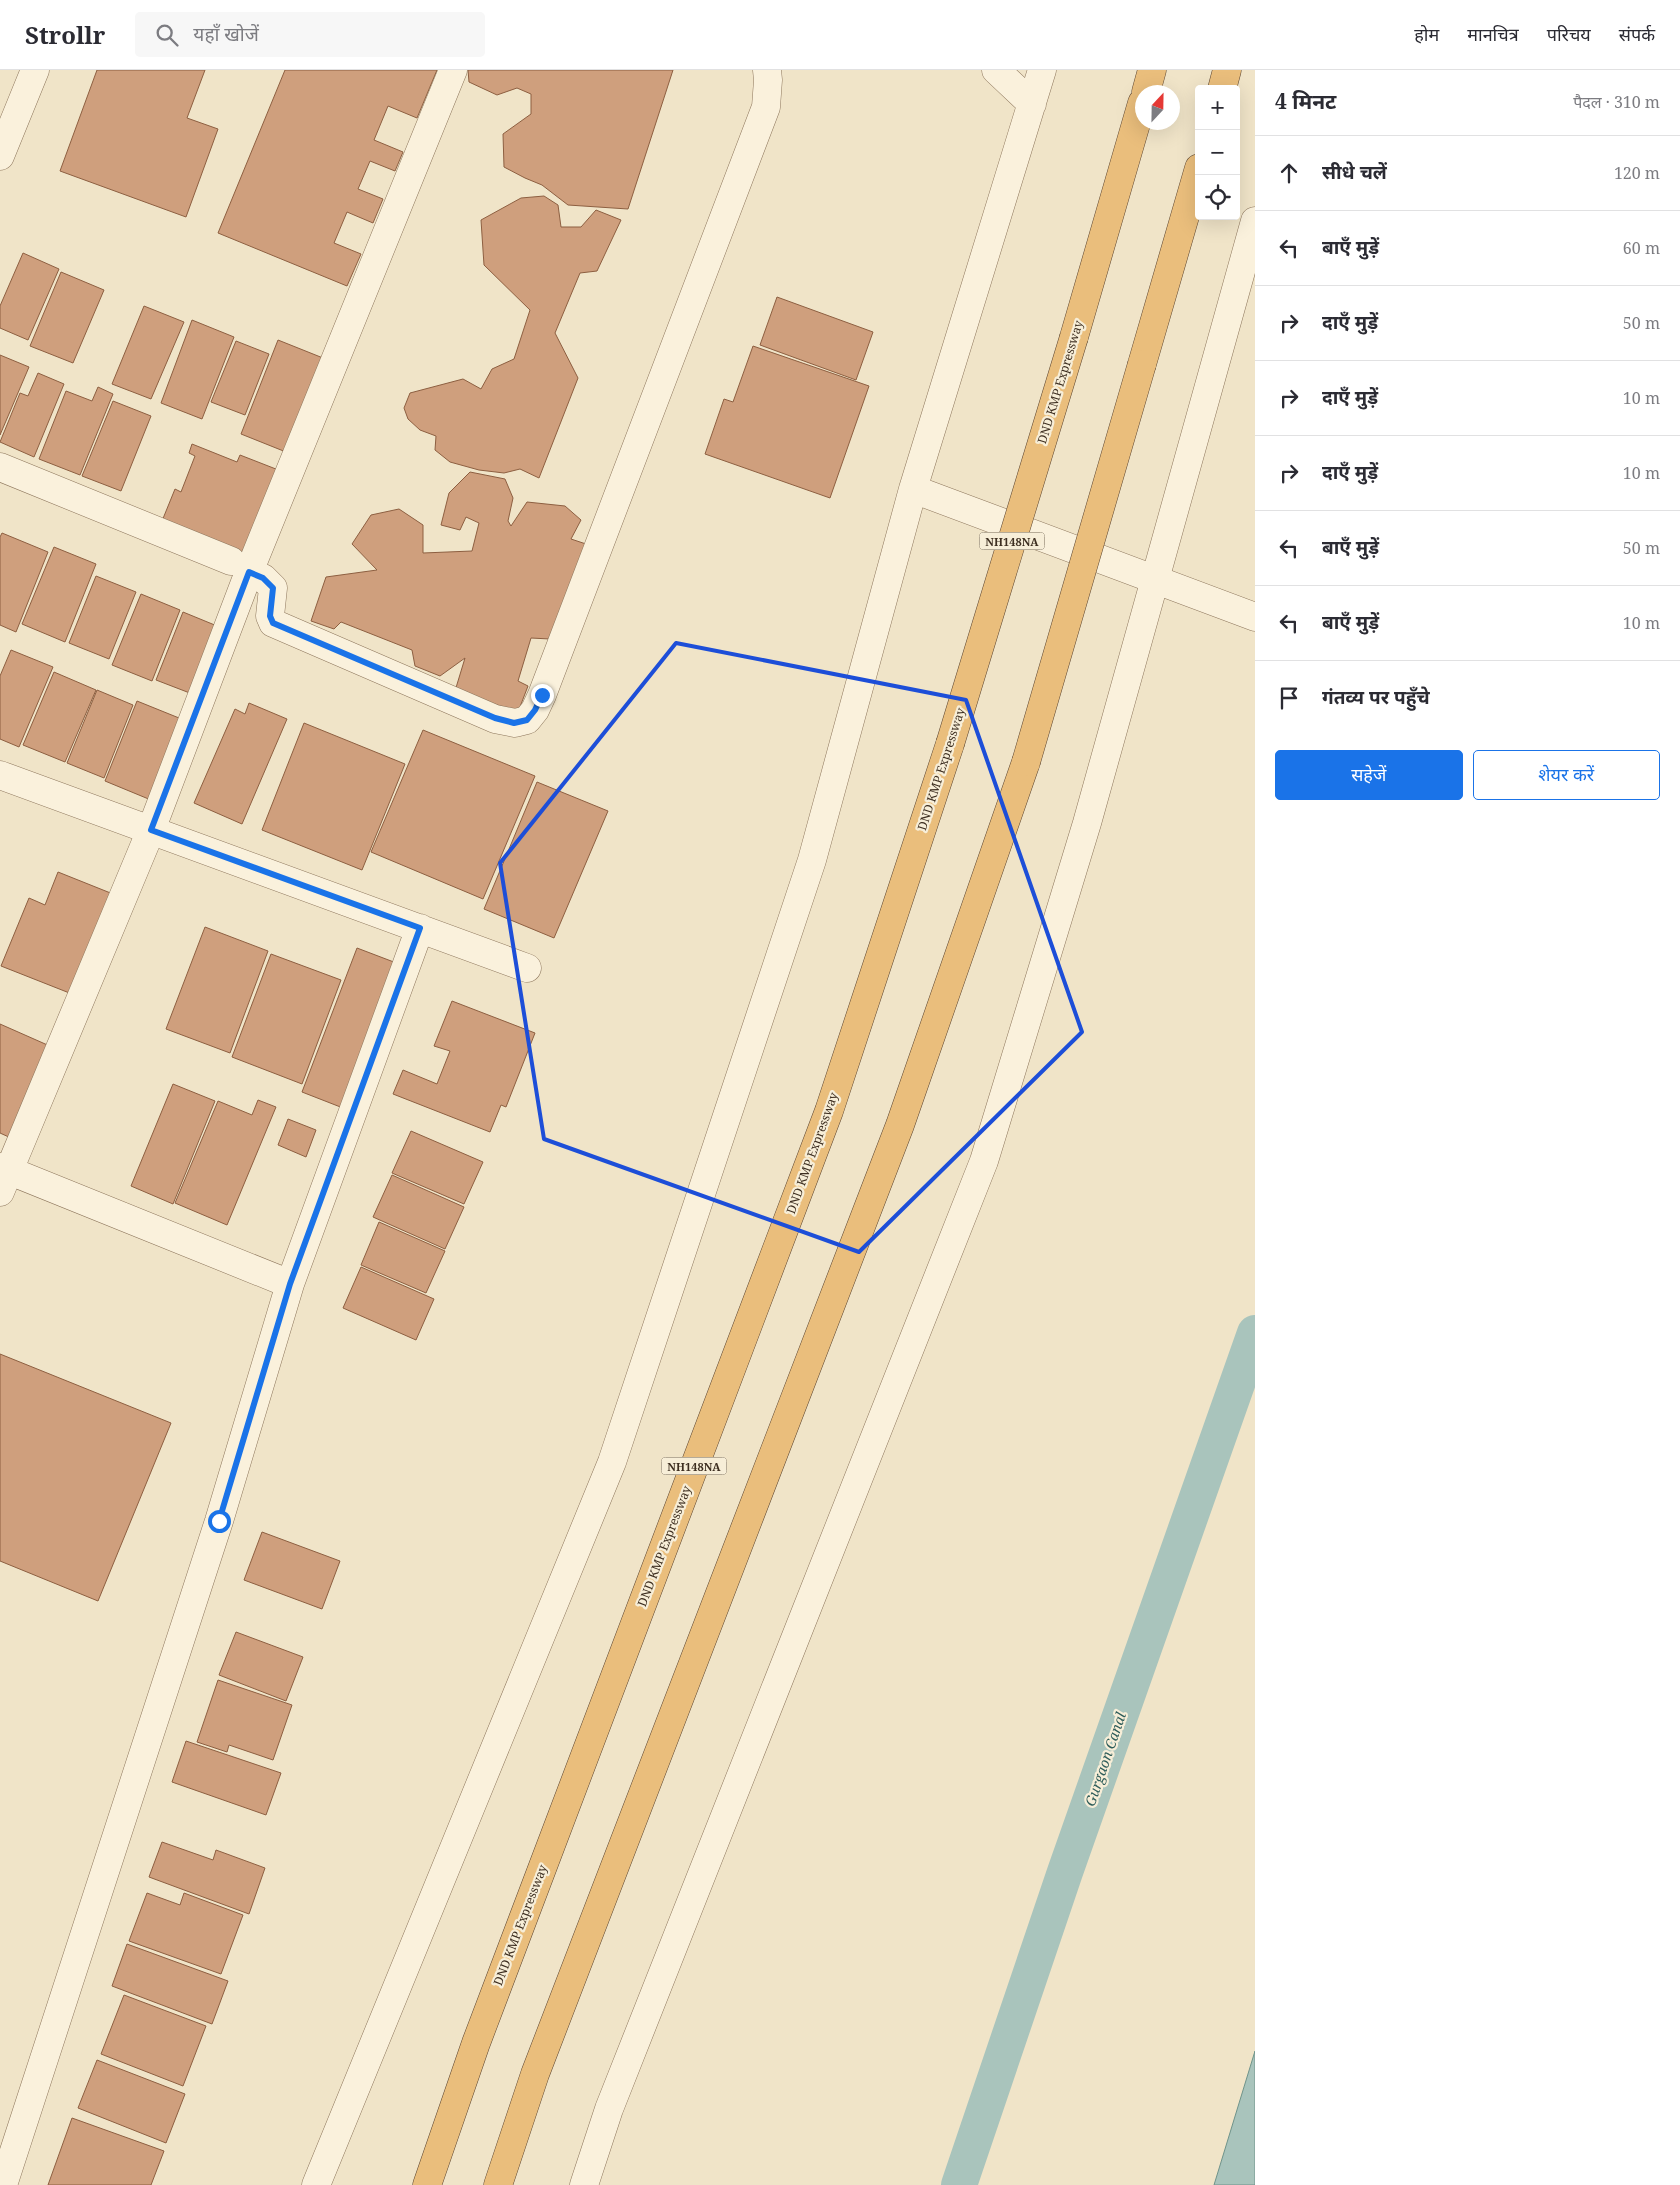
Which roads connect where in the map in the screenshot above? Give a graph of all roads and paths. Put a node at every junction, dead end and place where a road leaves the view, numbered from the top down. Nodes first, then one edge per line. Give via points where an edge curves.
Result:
1 (35, 70) edge
2 (453, 70) edge
3 (767, 70) edge
4 (996, 70) edge
5 (1042, 70) edge
6 (1152, 70) edge
7 (1227, 70) edge
8 (1148, 85) edge
9 (1223, 85) edge
10 (1032, 104) junction
11 (1135, 127) edge
12 (0, 156) edge
13 (1197, 175) edge
14 (1255, 221) edge
15 (0, 467) edge
16 (913, 489) junction
17 (240, 567) junction
18 (1155, 580) junction
19 (1255, 617) edge
20 (0, 775) edge
21 (151, 830) junction
22 (420, 928) junction
23 (527, 968) dead end
24 (3, 1176) edge
25 (290, 1284) junction
26 (2, 2182) edge
27 (316, 2185) edge
28 (427, 2185) edge
29 (498, 2185) edge
30 (584, 2185) edge

1 - 12 street
2 - 17 street
3 - 17 street via 766,107 542,695 527,720 514,723 495,718 273,623 270,616 273,588 263,578
4 - 10 street
5 - 10 street
6 - 8 highway
7 - 9 highway
10 - 16 street
11 - 28 highway, DND KMP Expressway / NH148NA, bridge via 950,744 829,1111 479,2034
13 - 29 highway, bridge via 1026,762 900,1125 535,2074
14 - 18 street
15 - 17 street
16 - 18 street
16 - 27 street via 812,860 612,1462
17 - 21 street
18 - 19 street
18 - 30 street via 1087,823 984,1160 613,2099
20 - 21 street
21 - 22 street
21 - 24 street
22 - 23 street
22 - 25 street
24 - 25 street
25 - 26 street via 219,1521

